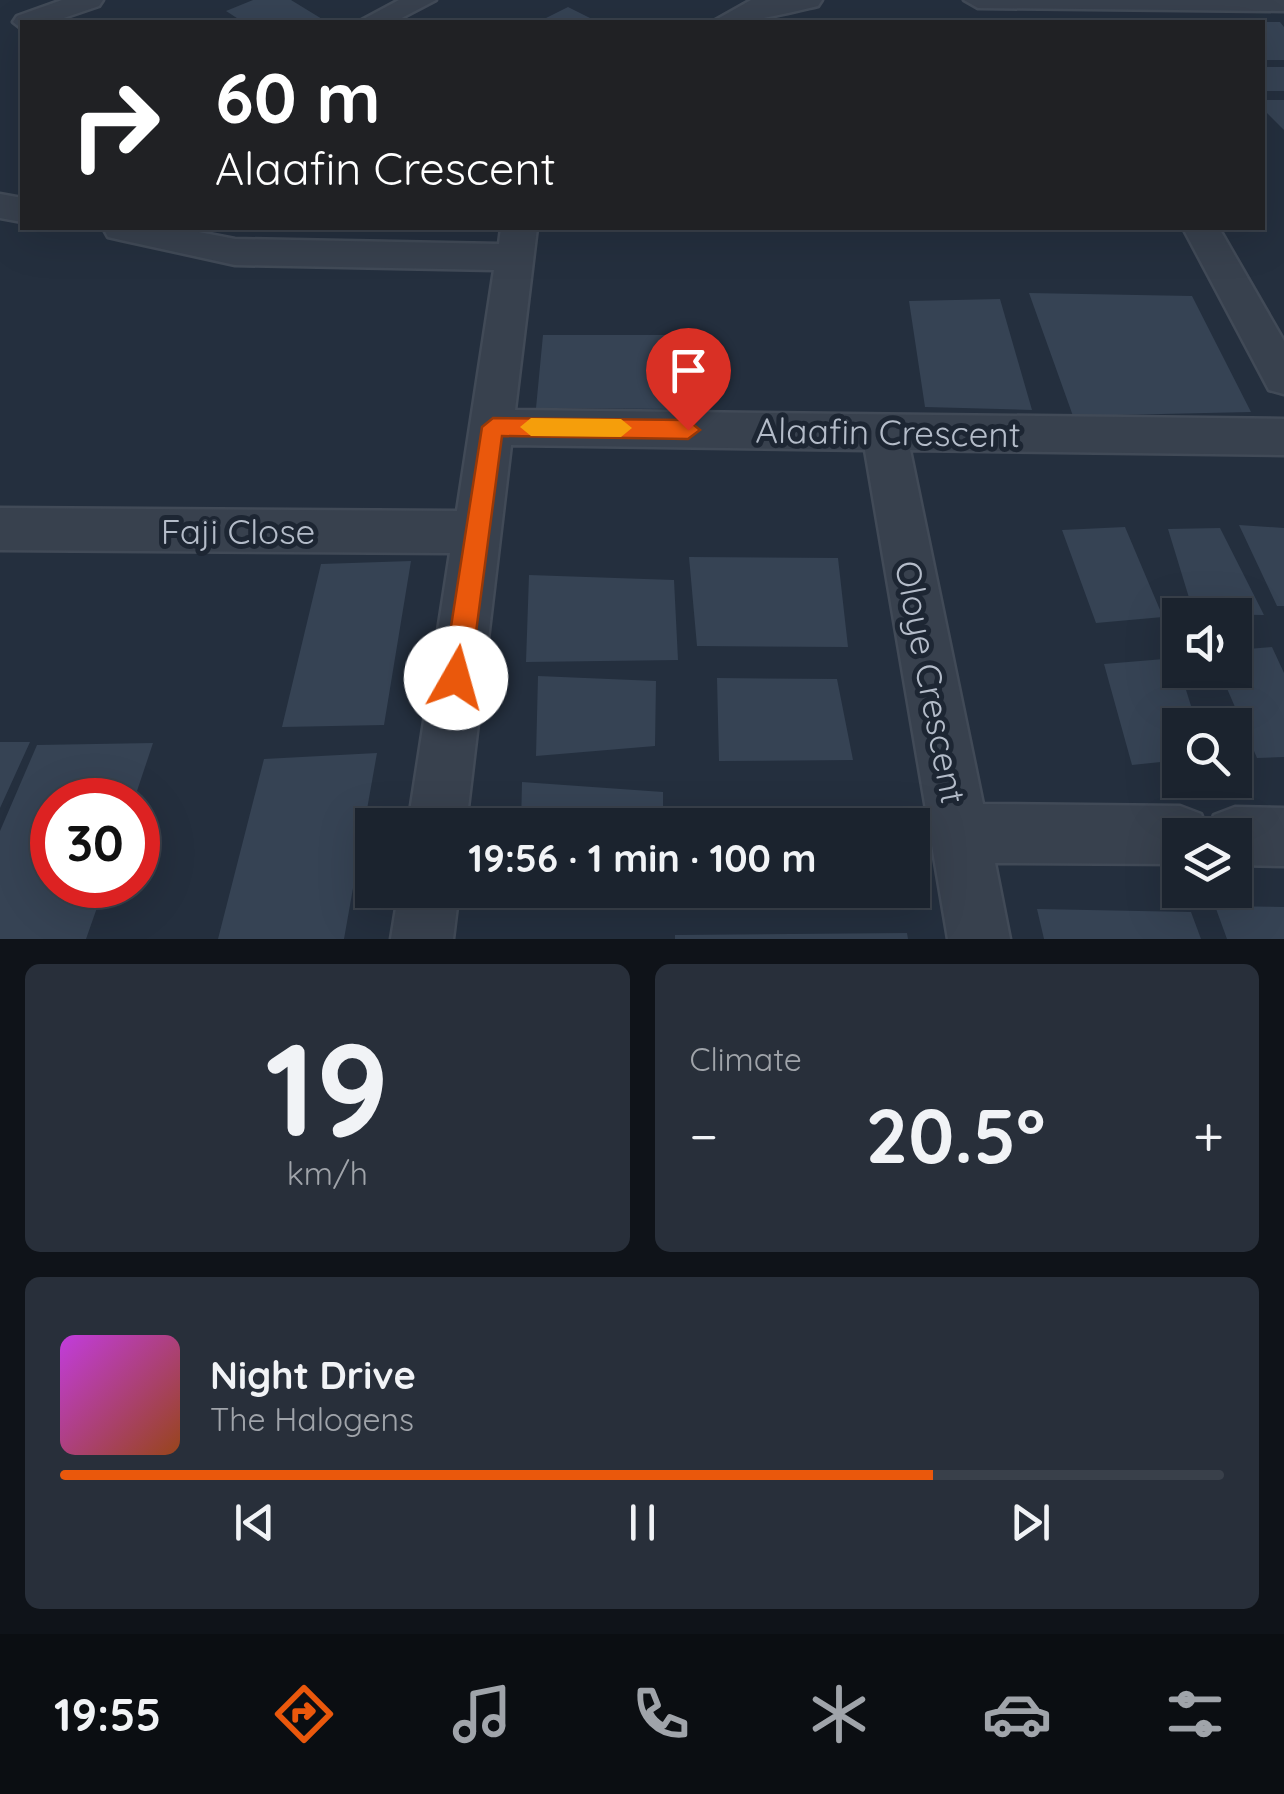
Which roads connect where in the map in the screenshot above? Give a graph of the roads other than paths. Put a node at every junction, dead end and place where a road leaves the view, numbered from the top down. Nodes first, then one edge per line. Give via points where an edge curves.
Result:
1 (88, 0) edge
2 (422, 0) edge
3 (808, 0) edge
4 (978, 0) edge
5 (1284, 3) edge
6 (1084, 13) edge
7 (36, 20) edge
8 (377, 20) edge
9 (730, 20) edge
10 (146, 230) edge
11 (1202, 230) edge
12 (172, 232) edge
13 (516, 242) edge
14 (1284, 378) edge
15 (493, 427) junction
16 (884, 432) junction
17 (1284, 437) edge
18 (0, 530) edge
19 (476, 532) junction
20 (439, 808) edge
21 (960, 833) junction
22 (1162, 835) edge
23 (1252, 836) edge
24 (1284, 836) edge
25 (426, 908) edge
26 (422, 939) edge
27 (979, 939) edge

1 - 7 street
2 - 8 street
3 - 9 street via 757,7
4 - 6 street
5 - 6 street
10 - 12 street
11 - 14 street
12 - 13 street via 236,252
13 - 15 street
15 - 16 street, Alaafin Crescent
15 - 19 street
16 - 17 street, Alaafin Crescent
16 - 21 street, Oloye Crescent
18 - 19 street, Faji Close
19 - 20 street
21 - 22 street, Oloye Crescent
21 - 27 street
23 - 24 street
25 - 26 street

